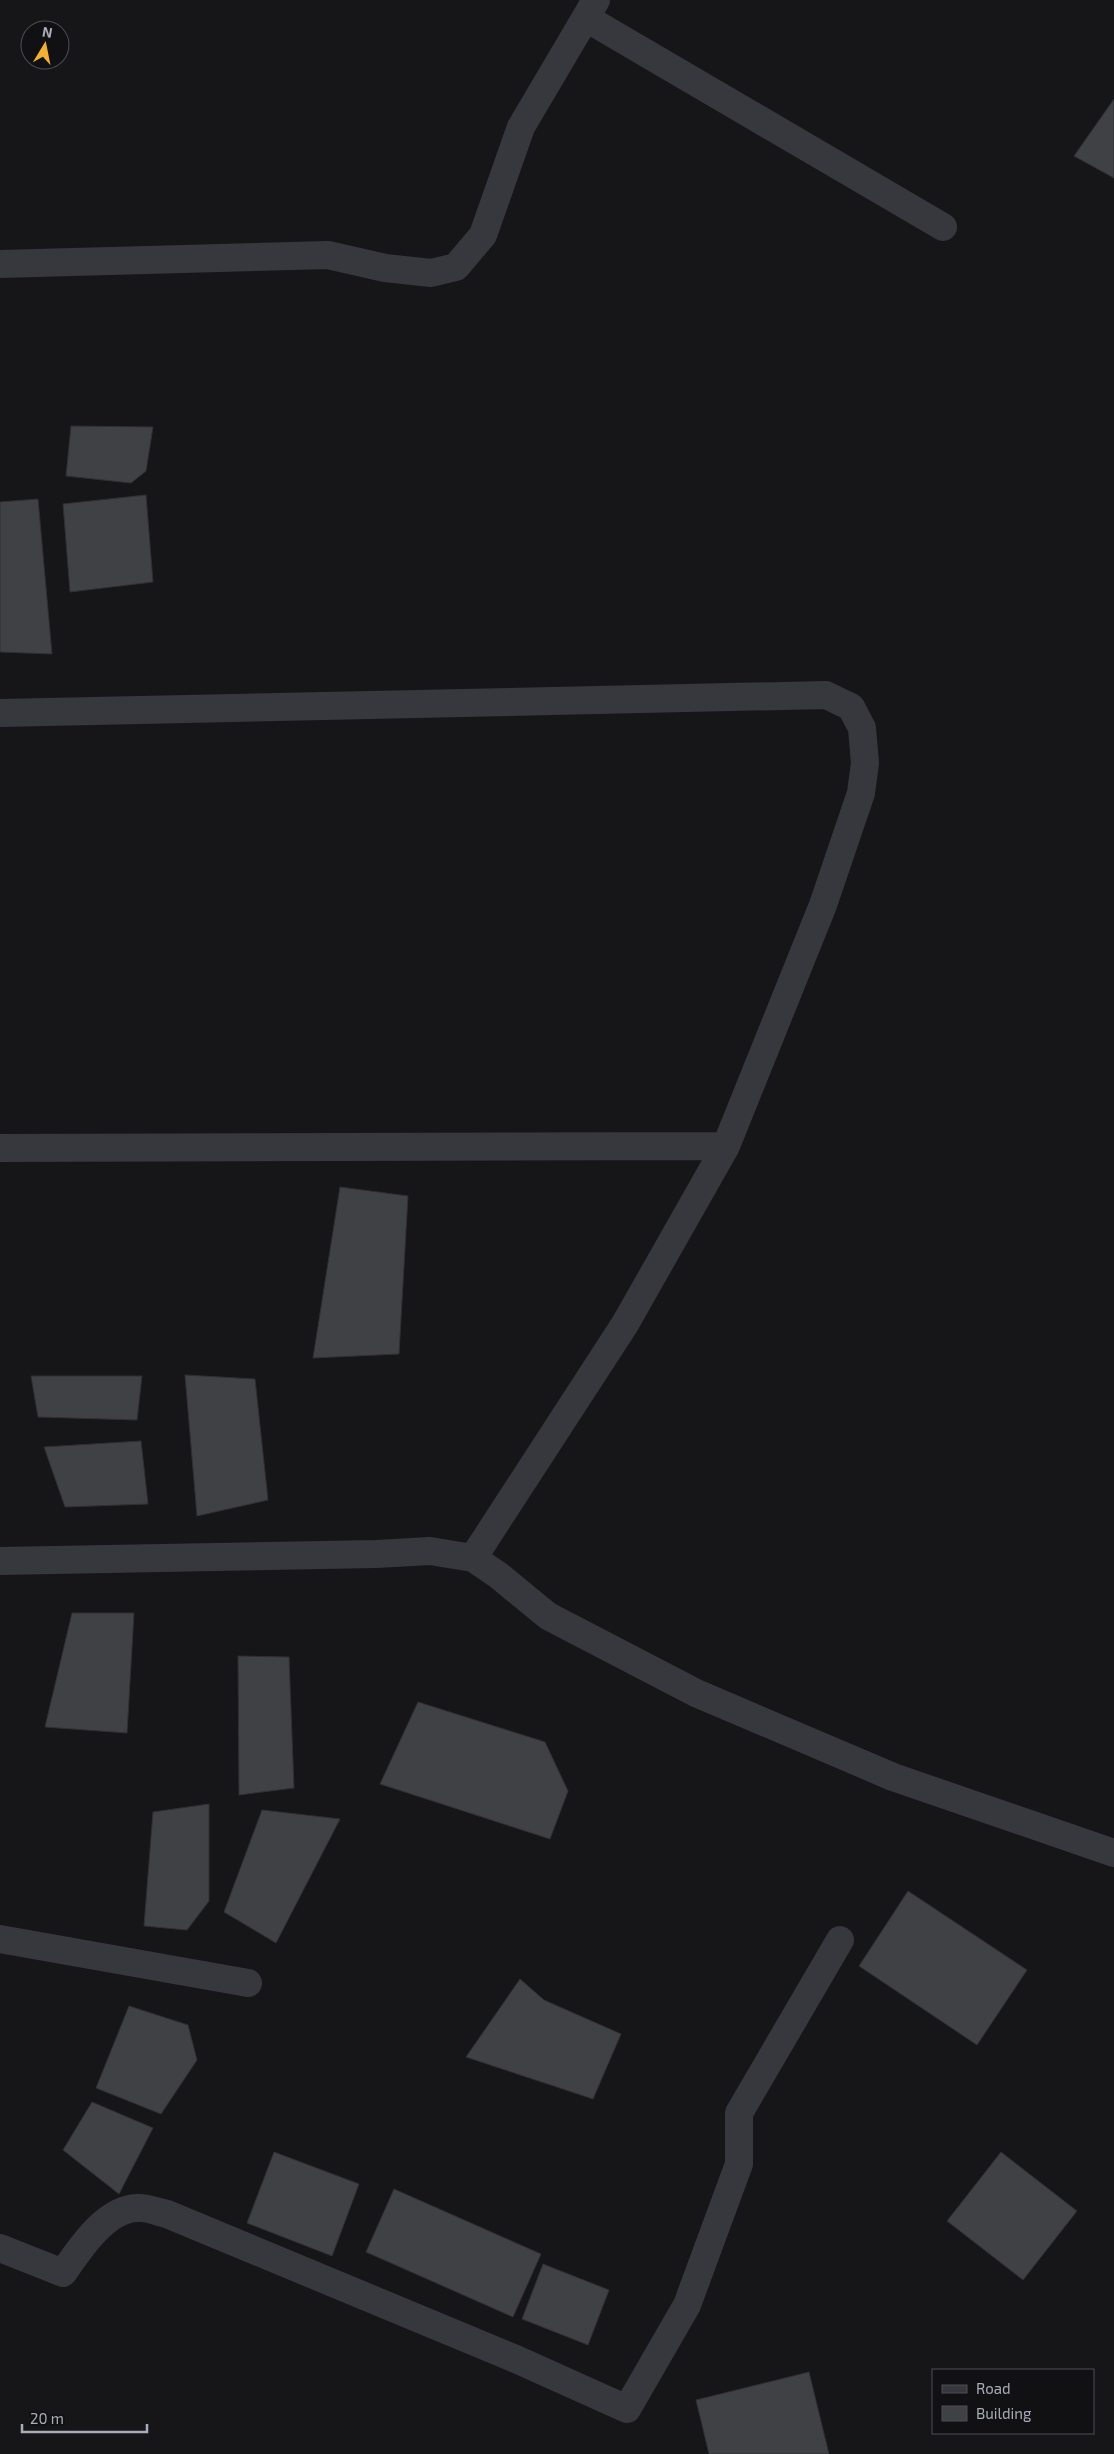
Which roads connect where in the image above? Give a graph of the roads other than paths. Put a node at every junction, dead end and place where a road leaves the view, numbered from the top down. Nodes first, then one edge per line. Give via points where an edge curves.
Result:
1 (591, 9) edge
2 (943, 226) dead end
3 (0, 264) edge
4 (0, 713) edge
5 (726, 1146) junction
6 (0, 1148) edge
7 (473, 1558) junction
8 (0, 1561) edge
9 (1114, 1853) edge
10 (0, 1939) edge
11 (840, 1940) dead end
12 (248, 1982) dead end
13 (0, 2248) edge

1 - 2 street
1 - 3 street via 521,127 483,235 456,267 431,273 385,268 328,256
4 - 5 street via 826,695 851,707 862,728 865,763 862,792 823,905
5 - 6 street
5 - 7 street via 625,1324
7 - 8 street via 430,1551
7 - 9 street via 548,1616 696,1693 893,1777
10 - 12 street
11 - 13 street via 739,2113 739,2164 687,2305 627,2409 518,2360 167,2214 136,2207 117,2214 89,2236 63,2273

